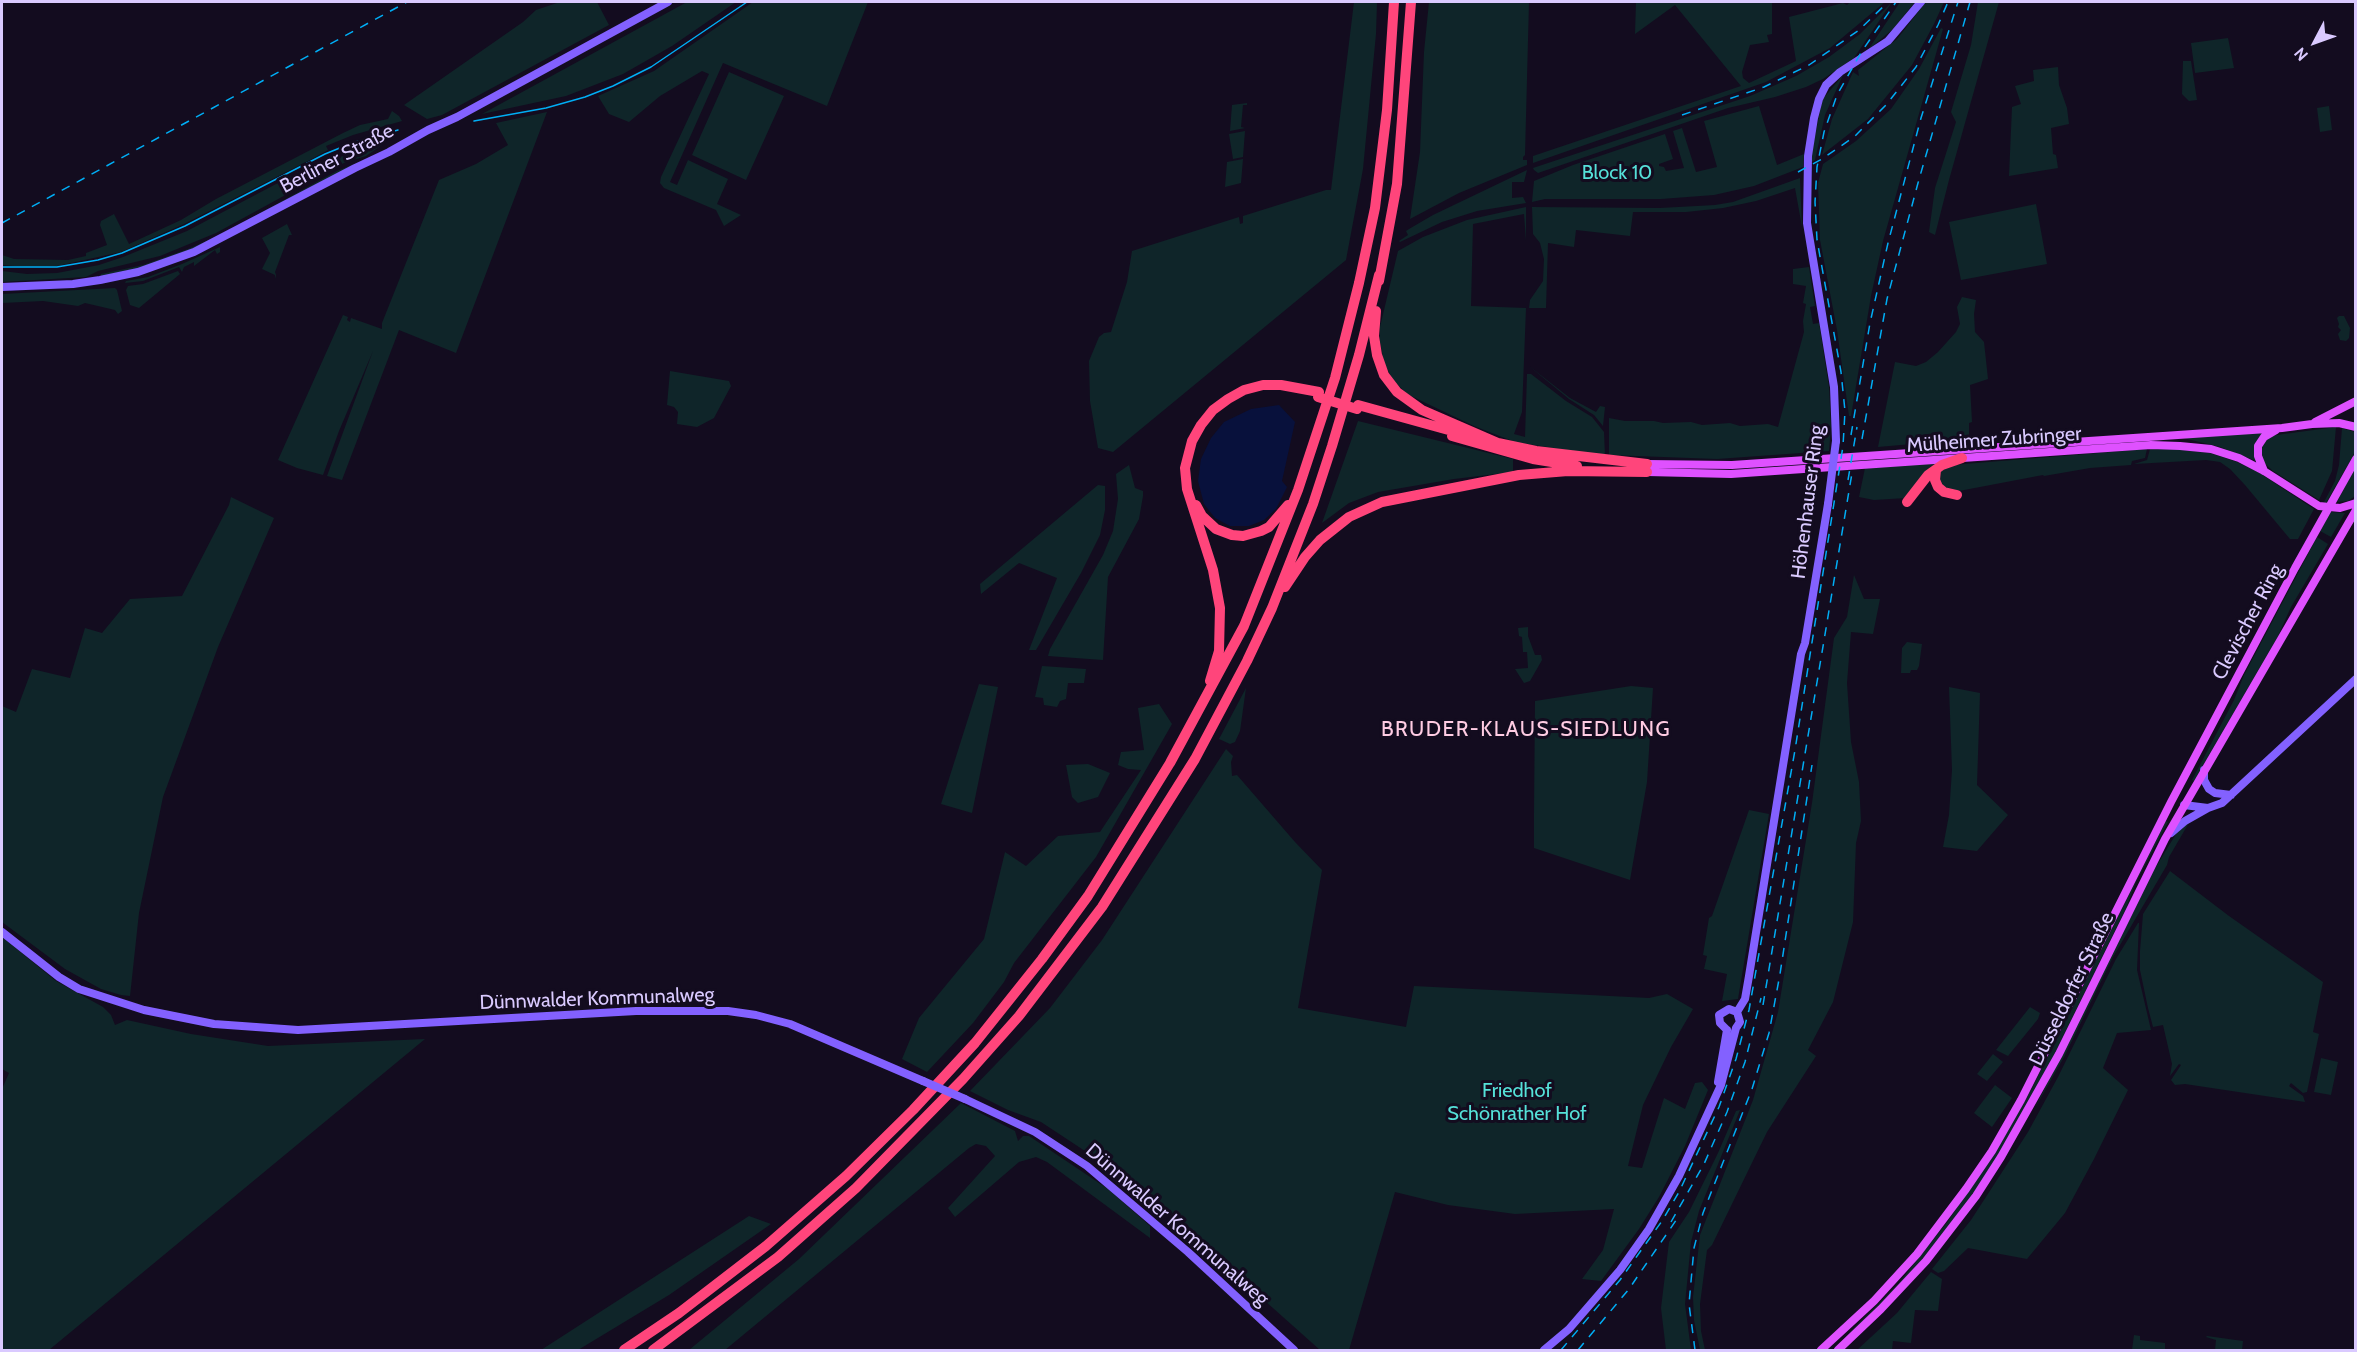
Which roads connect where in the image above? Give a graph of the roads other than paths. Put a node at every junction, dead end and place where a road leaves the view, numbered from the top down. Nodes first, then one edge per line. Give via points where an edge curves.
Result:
1 (668, 2) edge
2 (1394, 2) edge
3 (1411, 2) edge
4 (1921, 2) edge
5 (1379, 275) junction
6 (2, 287) edge
7 (1318, 395) junction
8 (2355, 401) edge
9 (1358, 407) junction
10 (2312, 424) junction
11 (2355, 427) edge
12 (2282, 428) junction
13 (1498, 443) junction
14 (1962, 458) junction
15 (2355, 459) edge
16 (1645, 469) junction
17 (1936, 470) junction
18 (2264, 471) junction
19 (1298, 490) junction
20 (1958, 495) dead end
21 (1906, 502) dead end
22 (2355, 503) edge
23 (2328, 508) junction
24 (2355, 510) edge
25 (1272, 608) junction
26 (2355, 679) edge
27 (1199, 712) junction
28 (2204, 770) junction
29 (2231, 795) junction
30 (2171, 802) junction
31 (2184, 805) junction
32 (2208, 808) junction
33 (2165, 838) junction
34 (2, 932) edge
35 (1737, 1012) junction
36 (1736, 1028) junction
37 (1727, 1030) junction
38 (1718, 1089) junction
39 (624, 1350) edge
40 (653, 1350) edge
41 (1294, 1350) edge
42 (1544, 1350) edge
43 (1821, 1350) edge
44 (1838, 1350) edge

1 - 6 main road, Berliner Straße via 457,117 187,255 100,280
2 - 19 highway via 1381,168 1365,258 1335,378
3 - 5 highway via 1397,184
4 - 35 main road, Höhenhauser Ring, bridge via 1888,41 1826,85 1814,118 1806,183 1807,223 1834,387 1836,441 1749,976 1745,999
5 - 13 highway via 1375,345 1390,384 1413,405
5 - 25 highway via 1326,465
7 - 9 highway, bridge
7 - 19 highway via 1274,390 1241,396 1209,420 1192,454 1191,488 1197,508 1224,533 1243,536 1269,527
7 - 27 highway via 1281,385 1244,390 1213,410 1192,441 1185,468 1187,489 1218,590 1221,627 1216,662
8 - 10 main road
9 - 13 highway
9 - 16 highway via 1533,459
10 - 11 main road
10 - 12 main road, Mülheimer Zubringer
12 - 16 main road, Mülheimer Zubringer
12 - 18 main road via 2268,434 2258,446
13 - 16 highway
14 - 16 main road, Mülheimer Zubringer via 1731,474
14 - 17 highway
14 - 18 main road, Mülheimer Zubringer via 2180,446 2225,453
15 - 23 main road, Clevischer Ring
16 - 25 highway via 1519,475 1382,502 1349,517 1320,540
17 - 20 highway via 1938,488
17 - 21 highway
18 - 23 main road, Mülheimer Zubringer
19 - 27 highway via 1244,626
22 - 23 main road
23 - 30 main road, Clevischer Ring
24 - 28 main road, Clevischer Ring
25 - 40 highway via 1218,717 1154,827 1102,907 1019,1016 856,1188 778,1257
26 - 29 main road
27 - 39 highway via 1088,896 975,1043 846,1176 723,1281
28 - 29 main road via 2209,789
28 - 31 main road, Clevischer Ring
29 - 32 main road
30 - 31 main road
30 - 43 main road, Düsseldorfer Straße via 1992,1151 1917,1254
31 - 32 main road
31 - 33 main road, Düsseldorfer Straße
32 - 33 main road
33 - 44 main road, Düsseldorfer Straße via 2059,1054 1995,1167 1926,1261
34 - 41 main road, Dünnwalder Kommunalweg, bridge via 78,989 177,1018 243,1027 298,1030 646,1010 703,1010 771,1019 923,1080 1035,1132 1087,1166
35 - 36 main road, Höhenhauser Ring via 1740,1022
35 - 37 main road, Höhenhauser Ring via 1729,1009 1719,1015
36 - 37 main road
36 - 38 main road, Höhenhauser Ring
37 - 38 main road, Höhenhauser Ring
38 - 42 main road, Höhenhauser Ring via 1679,1176 1648,1229 1587,1309

